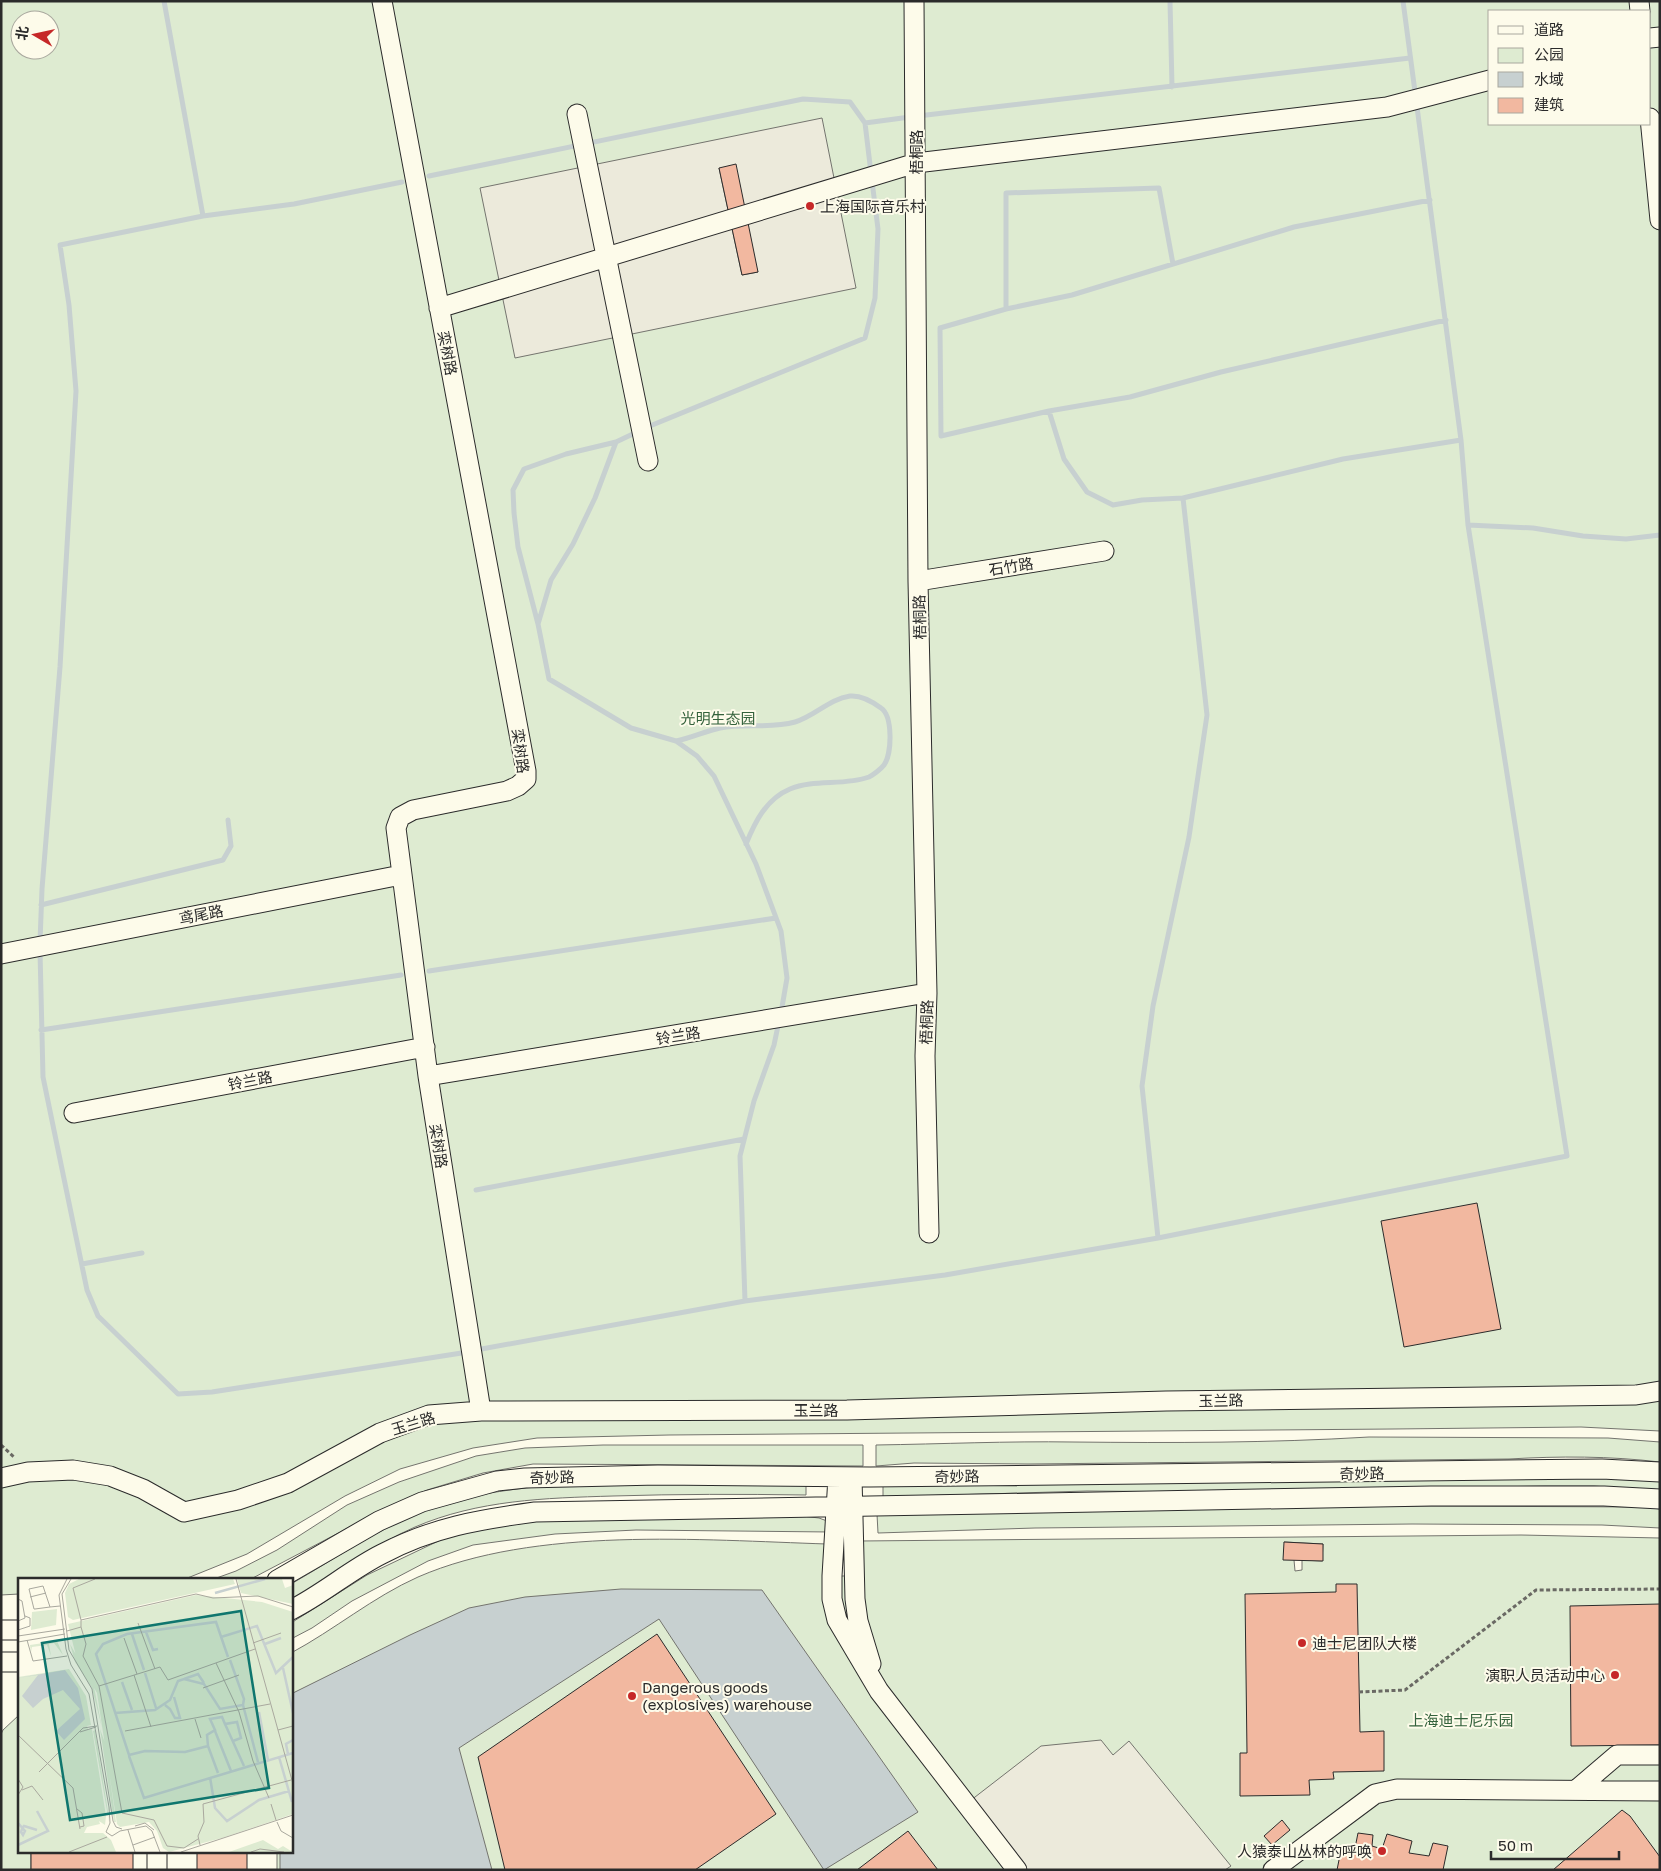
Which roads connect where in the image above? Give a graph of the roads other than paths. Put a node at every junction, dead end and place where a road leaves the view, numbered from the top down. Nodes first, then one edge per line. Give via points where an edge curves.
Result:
1 (382, 1) edge
2 (914, 1) edge
3 (1488, 81) edge
4 (577, 114) dead end
5 (1651, 125) edge
6 (916, 163) junction
7 (1660, 220) edge
8 (606, 257) junction
9 (439, 308) junction
10 (648, 460) dead end
11 (1104, 551) dead end
12 (918, 581) junction
13 (401, 875) junction
14 (1, 954) edge
15 (927, 993) junction
16 (425, 1047) junction
17 (428, 1076) junction
18 (74, 1113) dead end
19 (929, 1233) dead end
20 (1660, 1391) edge
21 (481, 1411) junction
22 (1660, 1472) edge
23 (845, 1477) junction
24 (1, 1478) edge
25 (1660, 1499) edge
26 (845, 1505) junction
27 (280, 1578) edge
28 (292, 1609) edge
29 (1, 1630) edge
30 (18, 1630) edge
31 (1, 1662) edge
32 (18, 1662) edge
33 (1660, 1755) edge
34 (1576, 1790) junction
35 (1660, 1791) edge
36 (157, 1854) edge
37 (157, 1870) edge
38 (1017, 1870) edge
39 (1273, 1870) edge

1 - 9 street, 栾树路
2 - 6 street, 梧桐路
3 - 6 street via 1387,107
4 - 8 street
5 - 7 street
6 - 8 street
6 - 12 street, 梧桐路
8 - 9 street
8 - 10 street
9 - 13 street, 栾树路 via 526,779 507,791 413,810 400,817 396,828
11 - 12 street, 石竹路
12 - 15 street, 梧桐路
13 - 14 street, 鸢尾路
13 - 16 street, 栾树路
15 - 17 street, 铃兰路
15 - 19 street, 梧桐路 via 925,1056
16 - 17 street, 栾树路
16 - 18 street, 铃兰路
17 - 21 street, 栾树路
20 - 21 street, 玉兰路 via 1627,1395 1166,1401 847,1410
21 - 24 street, 玉兰路 via 429,1415 380,1433 288,1483 238,1500 184,1512 110,1476 73,1470 28,1472
22 - 23 street, 奇妙路 via 1602,1469
23 - 26 street
23 - 27 street, 奇妙路 via 599,1476 497,1480 430,1499 379,1521
25 - 26 street, 奇妙路 via 1440,1496
26 - 28 street, 奇妙路 via 535,1512 484,1518 432,1531 380,1555
26 - 38 street via 832,1599 837,1620 879,1691
29 - 30 street
31 - 32 street
33 - 34 street via 1617,1755
34 - 35 street
34 - 39 street via 1397,1789 1375,1794
36 - 37 street

